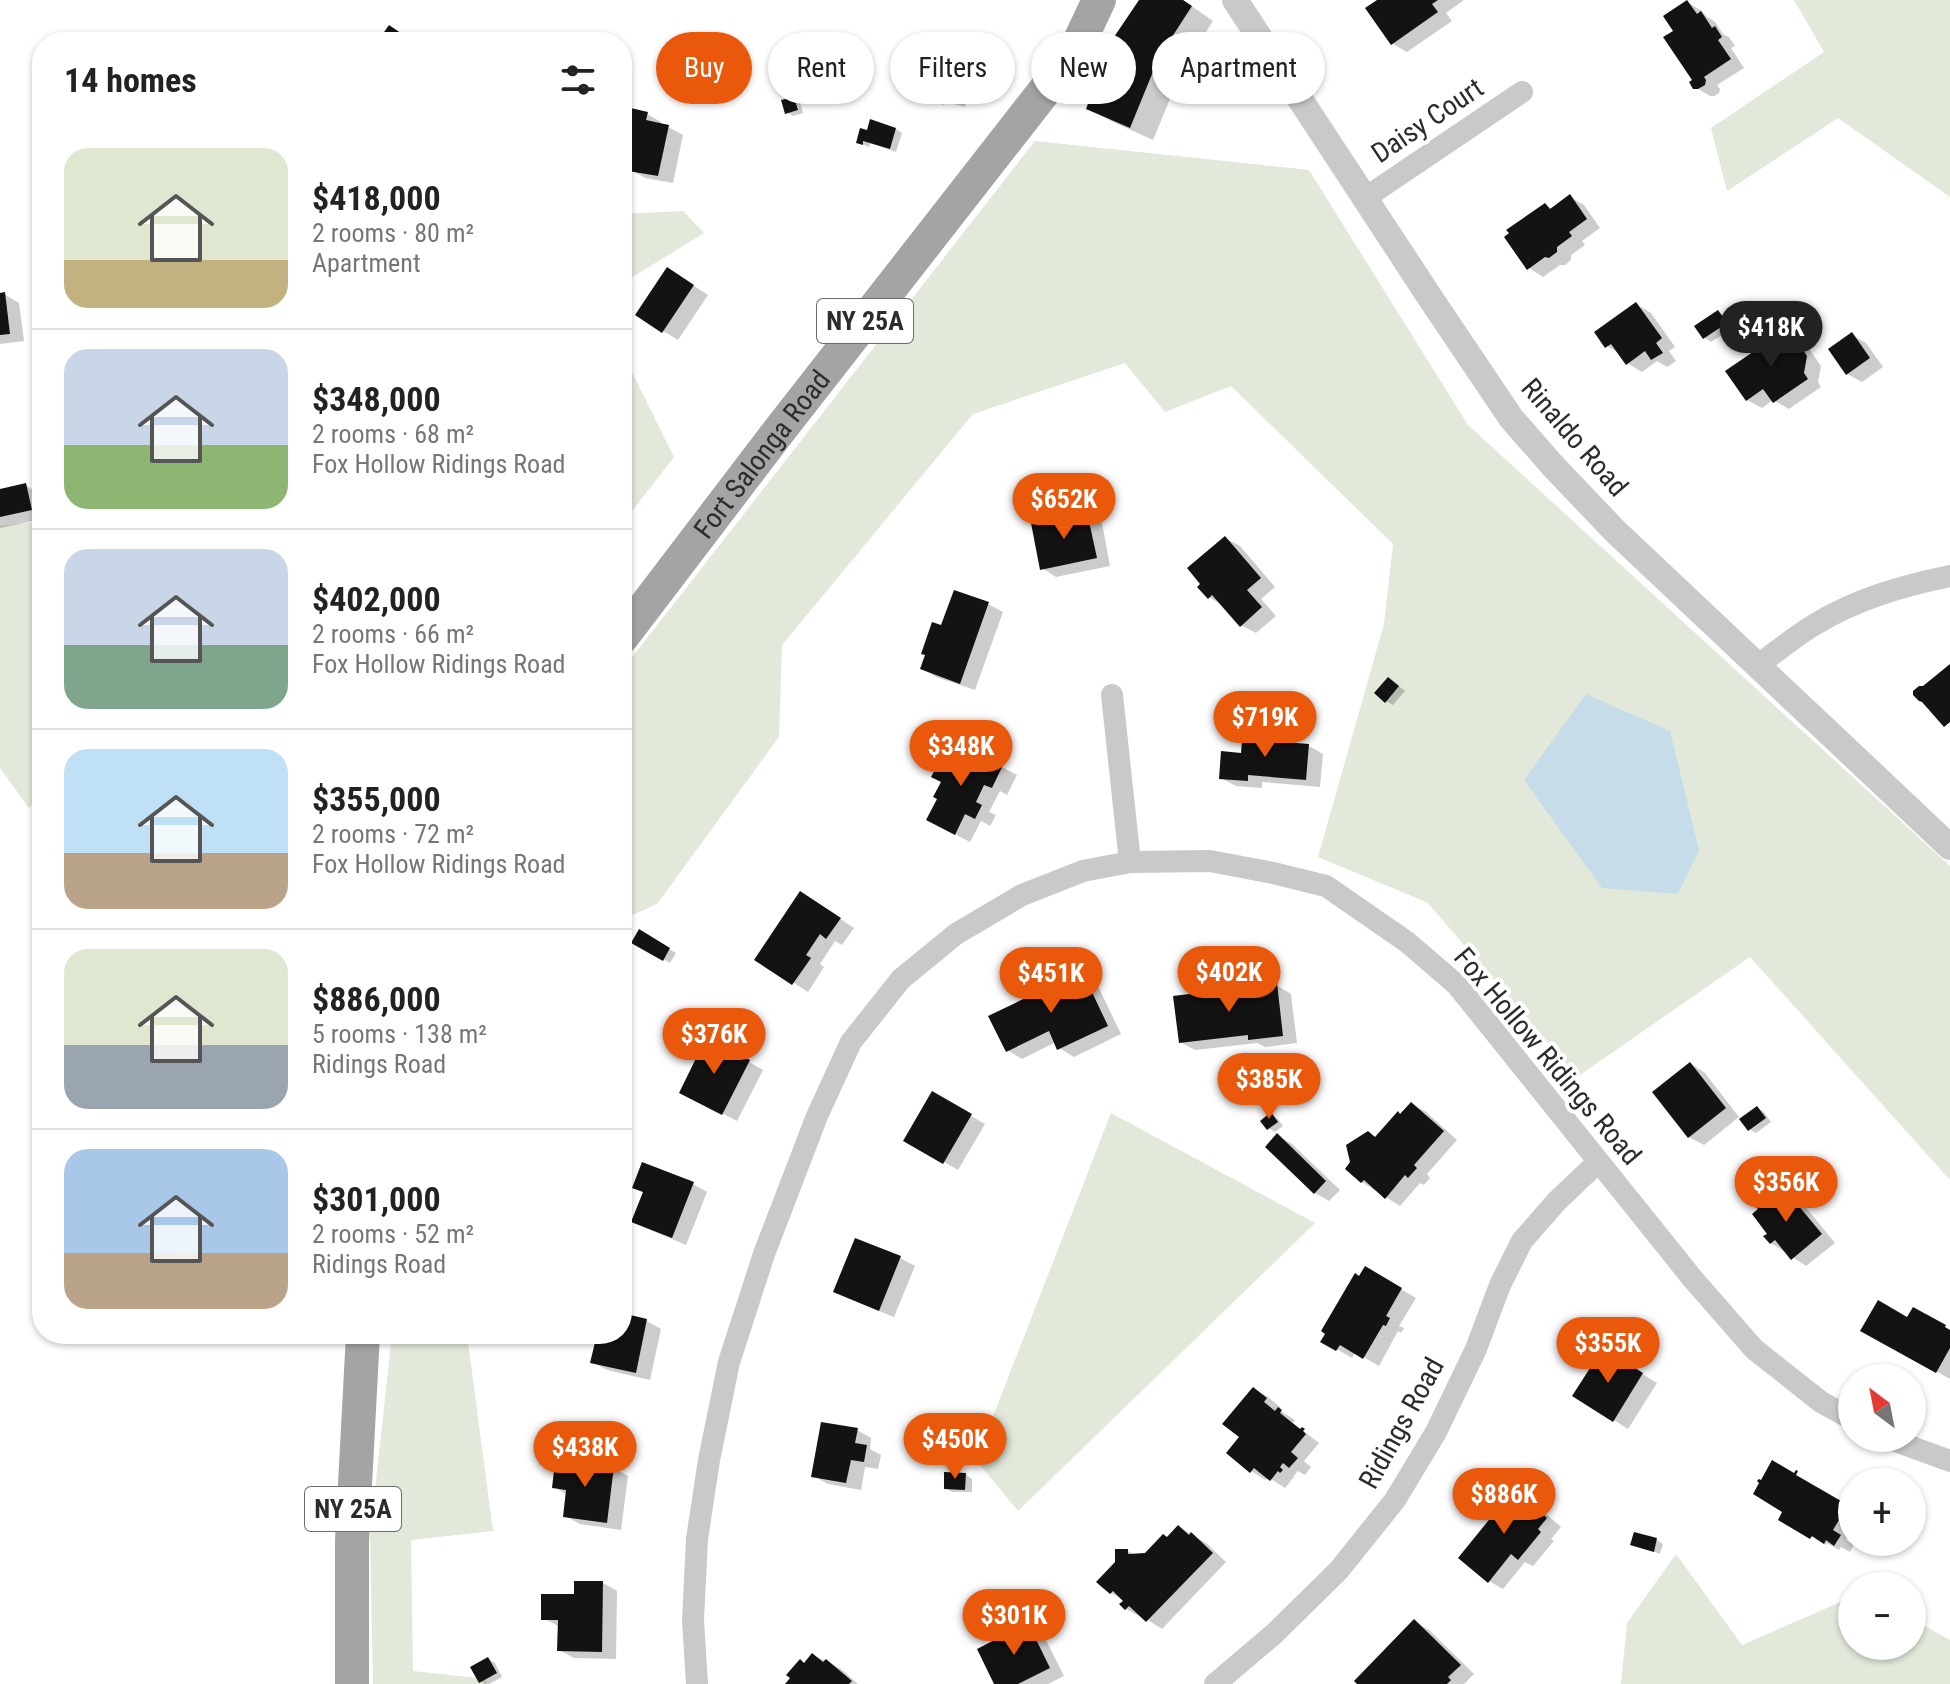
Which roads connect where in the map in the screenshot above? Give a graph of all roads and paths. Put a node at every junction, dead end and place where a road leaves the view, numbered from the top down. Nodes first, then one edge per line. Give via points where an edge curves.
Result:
1 (1099, 0) edge
2 (1235, 0) edge
3 (1522, 92) dead end
4 (1365, 198) junction
5 (1950, 576) edge
6 (632, 624) edge
7 (1757, 666) junction
8 (1112, 695) dead end
9 (1950, 847) edge
10 (1130, 862) junction
11 (1598, 1162) junction
12 (362, 1344) edge
13 (1838, 1411) edge
14 (1925, 1452) edge
15 (1950, 1461) edge
16 (352, 1684) edge
17 (697, 1684) edge
18 (1215, 1684) edge

1 - 6 main road, Fort Salonga Road / NY 25A via 1074,53
2 - 4 street, Rinaldo Road
3 - 4 street, Daisy Court
4 - 7 street, Rinaldo Road via 1511,418 1615,531
5 - 7 street via 1857,603 1815,624
7 - 9 street, Rinaldo Road
8 - 10 street
10 - 11 street, Fox Hollow Ridings Road via 1210,861 1326,886 1407,942 1457,985
10 - 17 street, Fox Hollow Ridings Road via 1083,871 1022,895 956,934 901,979 851,1042 764,1254 729,1362 697,1539
11 - 13 street, Fox Hollow Ridings Road via 1754,1349
11 - 18 street, Ridings Road via 1522,1241 1436,1432 1395,1500 1339,1570
12 - 16 main road, NY 25A via 352,1541
14 - 15 street

